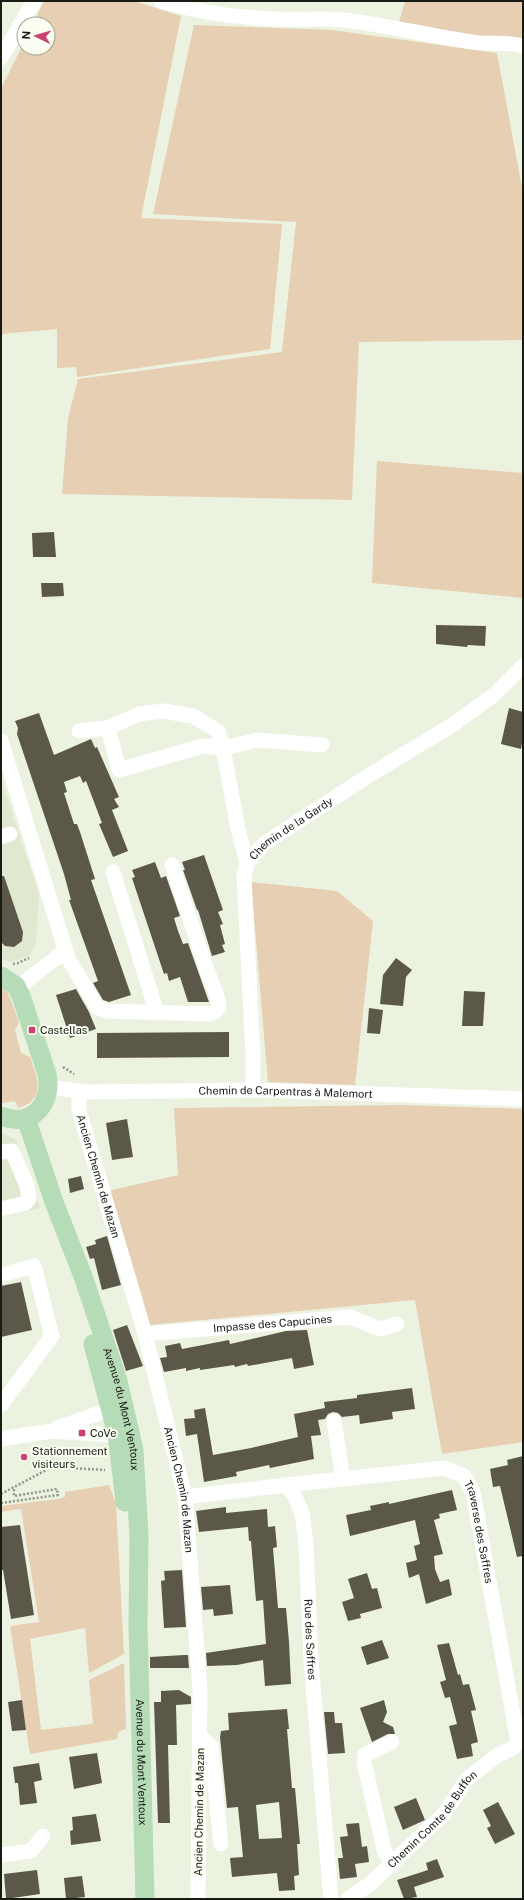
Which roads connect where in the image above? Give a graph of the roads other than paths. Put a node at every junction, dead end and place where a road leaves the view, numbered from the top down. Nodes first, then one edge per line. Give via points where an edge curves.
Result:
1 (34, 1) edge
2 (161, 1) edge
3 (523, 46) edge
4 (1, 58) edge
5 (523, 666) edge
6 (108, 728) junction
7 (79, 731) dead end
8 (1, 741) edge
9 (322, 745) dead end
10 (223, 748) junction
11 (247, 862) junction
12 (172, 865) dead end
13 (113, 872) dead end
14 (65, 951) junction
15 (4, 969) edge
16 (18, 990) junction
17 (157, 1013) junction
18 (49, 1087) junction
19 (253, 1090) junction
20 (82, 1092) junction
21 (523, 1099) edge
22 (1, 1116) edge
23 (26, 1118) junction
24 (1, 1152) edge
25 (1, 1209) edge
26 (1, 1275) edge
27 (397, 1324) dead end
28 (145, 1334) junction
29 (1, 1405) edge
30 (118, 1417) junction
31 (334, 1421) dead end
32 (51, 1431) junction
33 (1, 1439) edge
34 (343, 1479) junction
35 (286, 1485) junction
36 (185, 1497) junction
37 (138, 1625) junction
38 (199, 1735) junction
39 (392, 1742) dead end
40 (521, 1742) edge
41 (43, 1836) dead end
42 (221, 1844) dead end
43 (1, 1855) edge
44 (393, 1864) junction
45 (145, 1899) edge
46 (198, 1899) edge
47 (330, 1899) edge
48 (348, 1899) edge

1 - 4 street
2 - 3 street via 226,15 342,20 395,27 477,43
5 - 11 street, Chemin de la Gardy via 495,694 454,724 265,843
6 - 7 street
6 - 10 street via 139,714 163,711 193,716 218,731
6 - 10 street via 119,770 203,746
8 - 14 street
9 - 10 street via 258,740
10 - 11 street via 238,829
11 - 19 street, Chemin de la Gardy via 244,876
12 - 17 street via 219,1007 210,1014
13 - 17 street
14 - 16 street via 26,980
14 - 17 street via 97,1007 107,1011
15 - 16 main road
16 - 18 main road via 47,1074
18 - 20 street, Chemin de Carpentras à Malemort
18 - 23 main road via 45,1103
19 - 20 street, Chemin de Carpentras à Malemort
19 - 21 street, Chemin de Carpentras à Malemort
20 - 28 street, Ancien Chemin de Mazan via 79,1110
22 - 23 main road via 13,1120
23 - 30 main road, Avenue du Mont Ventoux via 54,1202
24 - 25 street via 12,1151 30,1199 26,1203
26 - 29 street via 34,1266 52,1336
27 - 28 street, Impasse des Capucines via 380,1328 350,1317
28 - 36 street, Ancien Chemin de Mazan
30 - 32 street
30 - 32 street
30 - 37 main road, Avenue du Mont Ventoux
30 - 37 main road, Avenue du Mont Ventoux via 134,1450 139,1536
31 - 34 street
32 - 33 street
34 - 35 street, Traverse des Saffres
34 - 40 street, Traverse des Saffres via 444,1468 464,1476 473,1492
35 - 36 street
35 - 47 street, Rue des Saffres via 302,1513 306,1545 310,1661
36 - 38 street, Ancien Chemin de Mazan via 200,1689
37 - 45 main road, Avenue du Mont Ventoux
38 - 42 street via 211,1746
38 - 46 street, Ancien Chemin de Mazan
39 - 44 street via 365,1755 364,1762 385,1853
40 - 44 street, Chemin Comte de Buffon via 498,1755 467,1779 444,1814
41 - 43 street via 30,1851
44 - 48 street, Chemin Comte de Buffon

